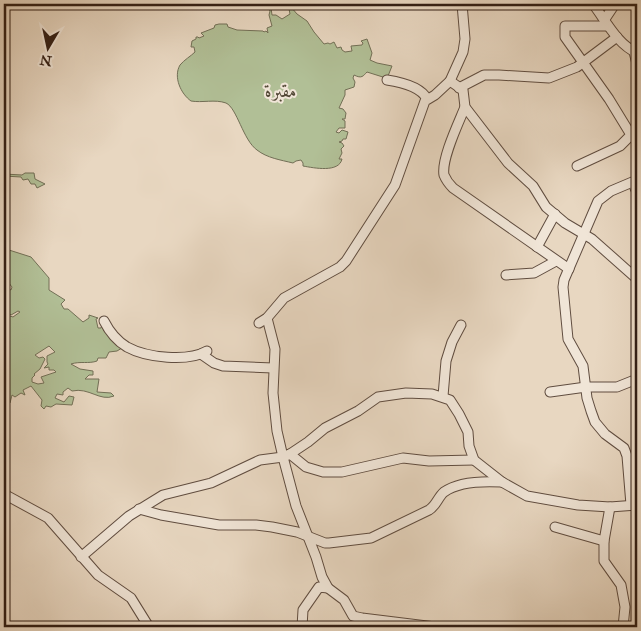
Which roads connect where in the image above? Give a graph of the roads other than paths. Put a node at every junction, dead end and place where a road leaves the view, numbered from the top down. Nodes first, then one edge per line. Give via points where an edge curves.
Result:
1 (462, 4) edge
2 (594, 4) edge
3 (615, 4) edge
4 (606, 22) junction
5 (617, 37) junction
6 (635, 53) edge
7 (584, 62) junction
8 (637, 64) edge
9 (386, 80) dead end
10 (450, 81) junction
11 (459, 88) junction
12 (427, 99) junction
13 (465, 106) junction
14 (577, 166) dead end
15 (637, 180) edge
16 (637, 192) edge
17 (555, 214) junction
18 (584, 234) junction
19 (537, 247) junction
20 (556, 261) junction
21 (569, 269) junction
22 (506, 274) dead end
23 (637, 280) edge
24 (104, 321) dead end
25 (460, 326) dead end
26 (273, 368) junction
27 (637, 379) edge
28 (586, 387) junction
29 (550, 392) dead end
30 (443, 396) junction
31 (286, 455) junction
32 (474, 460) junction
33 (502, 482) junction
34 (4, 494) edge
35 (634, 505) edge
36 (610, 507) junction
37 (139, 509) junction
38 (555, 527) dead end
39 (308, 537) junction
40 (604, 541) junction
41 (82, 557) junction
42 (321, 575) junction
43 (328, 588) junction
44 (316, 589) junction
45 (149, 627) edge
46 (302, 627) edge
47 (434, 627) edge
48 (623, 627) edge

1 - 10 street via 463,52
2 - 4 street
3 - 4 street
4 - 5 street
4 - 7 street via 565,26 564,37
5 - 6 street
5 - 7 street
6 - 8 street
7 - 11 street via 549,78 484,76
7 - 14 street via 631,134 620,146
9 - 12 street via 419,90
10 - 11 street
10 - 12 street via 436,96
11 - 13 street via 464,92
12 - 26 street via 395,185 346,261 340,268 284,298 263,320 274,349
13 - 17 street via 508,163 533,186 546,207
13 - 19 street via 448,148 444,170 448,182
15 - 16 street
15 - 18 street via 611,190 598,201
17 - 18 street
17 - 19 street
18 - 21 street
18 - 23 street
19 - 20 street
20 - 21 street
20 - 22 street via 534,273
21 - 28 street via 563,287 566,329 568,340 584,366
24 - 26 street via 119,340 138,351 184,358 204,353 222,366
25 - 30 street via 446,361
26 - 31 street via 274,407
27 - 28 street via 617,387
28 - 29 street
28 - 35 street via 596,422 605,434 624,448
30 - 31 street via 406,393 378,397
30 - 32 street via 450,400 468,432
31 - 32 street via 306,467 323,472 342,472 403,458
31 - 37 street via 260,460 211,483 163,495
31 - 39 street via 296,506
32 - 33 street
33 - 36 street via 527,496
33 - 39 street via 469,483 448,490 434,508 371,538 330,543
34 - 41 street via 48,518
35 - 36 street
36 - 40 street
37 - 39 street via 218,525 272,527
37 - 41 street
38 - 40 street
39 - 42 street
40 - 48 street via 604,561 620,585 623,596
41 - 45 street via 98,575 131,598
42 - 43 street
42 - 44 street
43 - 44 street
43 - 47 street via 344,600 350,612 357,617
44 - 46 street via 303,610

